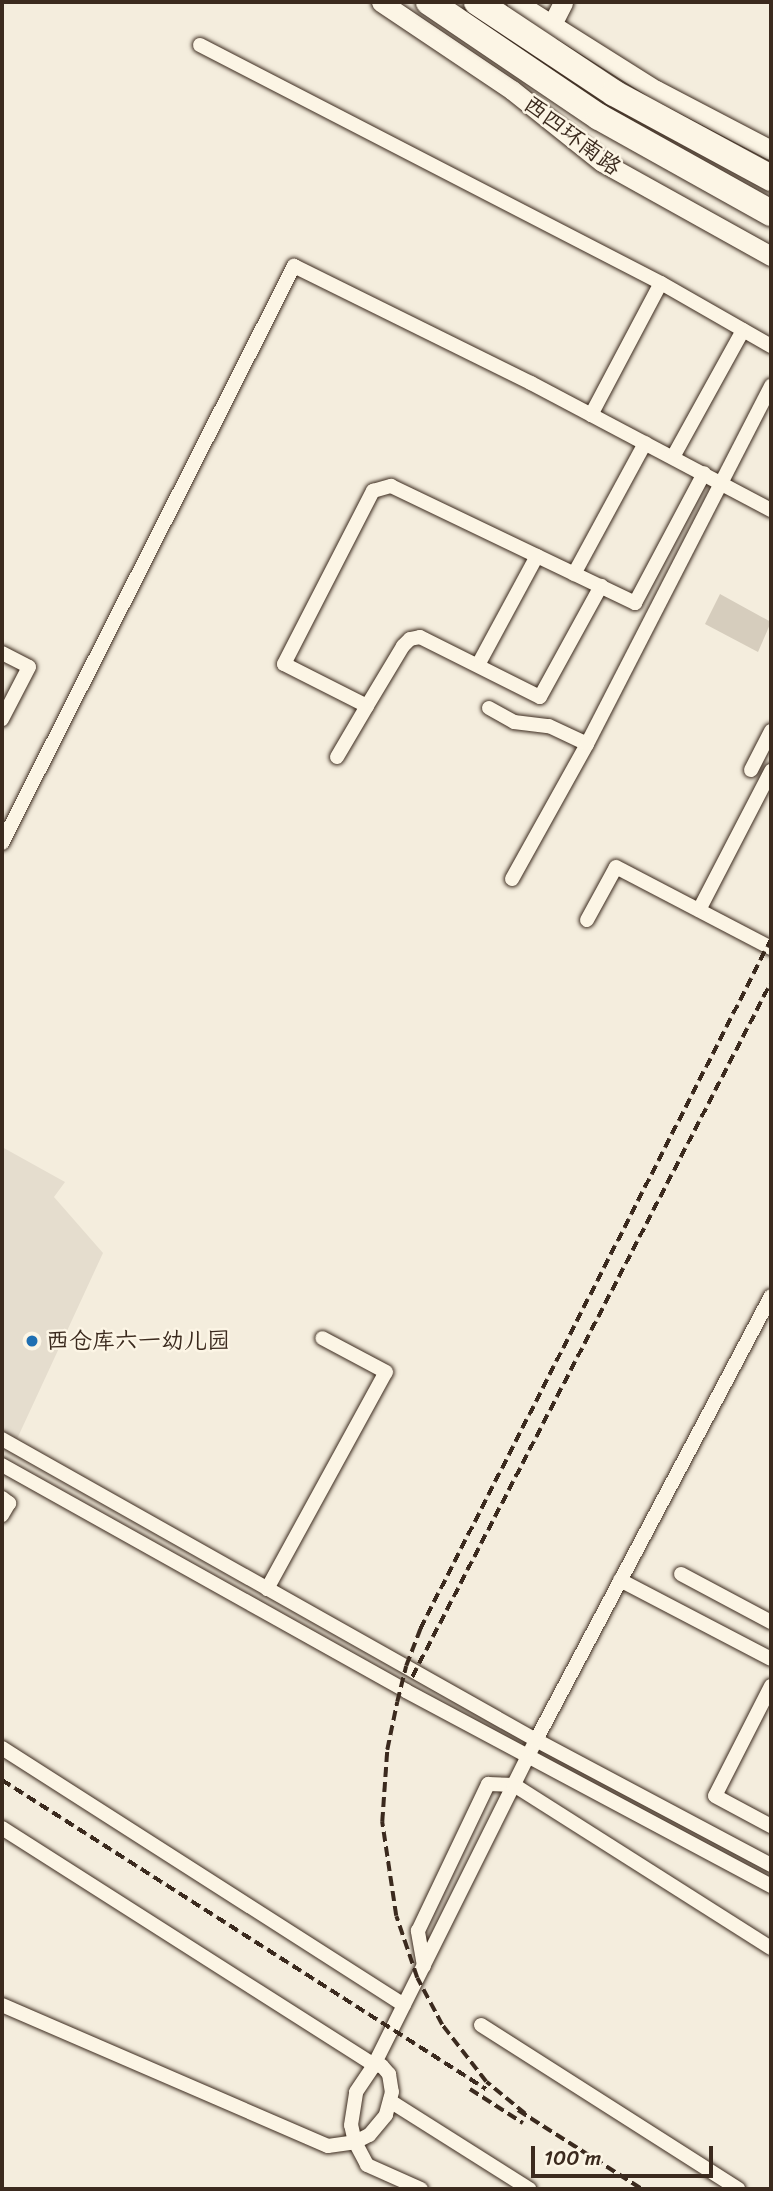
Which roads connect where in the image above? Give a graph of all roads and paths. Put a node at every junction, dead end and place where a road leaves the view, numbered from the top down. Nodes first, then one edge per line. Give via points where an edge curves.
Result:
1 (381, 2) edge
2 (428, 2) edge
3 (479, 2) edge
4 (516, 2) edge
5 (563, 2) edge
6 (546, 35) junction
7 (200, 45) dead end
8 (526, 70) junction
9 (512, 90) junction
10 (675, 127) junction
11 (699, 141) joint
12 (771, 150) edge
13 (676, 161) junction
14 (771, 178) edge
15 (767, 211) edge
16 (771, 256) edge
17 (661, 283) junction
18 (743, 330) junction
19 (771, 346) edge
20 (771, 386) edge
21 (591, 415) junction
22 (645, 443) junction
23 (673, 457) junction
24 (704, 473) junction
25 (723, 483) junction
26 (771, 510) edge
27 (537, 556) junction
28 (574, 574) junction
29 (601, 586) junction
30 (2, 653) edge
31 (478, 665) junction
32 (367, 706) junction
33 (489, 708) dead end
34 (2, 719) edge
35 (771, 731) edge
36 (587, 744) junction
37 (337, 757) dead end
38 (751, 770) dead end
39 (771, 771) edge
40 (2, 843) edge
41 (512, 878) dead end
42 (699, 910) junction
43 (587, 920) dead end
44 (771, 948) edge
45 (769, 1305) edge
46 (322, 1338) dead end
47 (2, 1439) edge
48 (2, 1465) edge
49 (2, 1498) edge
50 (2, 1515) edge
51 (681, 1574) dead end
52 (620, 1580) junction
53 (267, 1589) junction
54 (771, 1622) edge
55 (771, 1659) edge
56 (771, 1686) edge
57 (536, 1740) junction
58 (2, 1748) edge
59 (528, 1755) junction
60 (514, 1785) junction
61 (771, 1826) edge
62 (2, 1828) edge
63 (771, 1865) edge
64 (771, 1886) edge
65 (771, 1948) edge
66 (424, 1966) junction
67 (2, 2004) edge
68 (404, 2005) junction
69 (481, 2025) dead end
70 (374, 2065) junction
71 (390, 2101) junction
72 (355, 2142) junction
73 (421, 2189) edge
74 (529, 2189) edge
75 (738, 2189) edge

1 - 9 street, 西四环南路
2 - 8 street, 西四环南路
2 - 13 highway, 西四环南路, bridge via 599,117
3 - 6 street
3 - 10 highway, bridge via 603,86
4 - 6 street
5 - 6 street
6 - 8 street
6 - 10 street via 614,93
6 - 12 street
7 - 17 street
8 - 9 street
8 - 13 street, 西四环南路
9 - 16 street, 西四环南路 via 602,162
10 - 11 highway, bridge
11 - 14 street
13 - 15 street, 西四环南路
17 - 18 street
17 - 21 street
18 - 19 street
18 - 23 street
20 - 25 street
21 - 22 street
21 - 40 street via 294,266
22 - 23 street
22 - 28 street
23 - 24 street
24 - 25 street
24 - 29 street via 635,603
25 - 26 street
25 - 36 street
27 - 28 street
27 - 31 street
27 - 32 street via 391,486 373,491 284,664
28 - 29 street
29 - 31 street via 540,696
30 - 34 street via 29,667
31 - 32 street via 420,637 410,639
32 - 37 street
33 - 36 street via 514,722 549,726
35 - 38 street
36 - 41 street
39 - 42 street
42 - 43 street via 616,867
42 - 44 street
45 - 52 street
46 - 53 street via 386,1372
47 - 53 street
48 - 59 street
49 - 50 street via 9,1503
51 - 54 street
52 - 55 street
52 - 57 street
53 - 57 street
56 - 61 street via 715,1796
57 - 59 street
57 - 63 street
58 - 68 street
59 - 60 street
59 - 64 street
60 - 65 street
60 - 66 street
60 - 66 street via 488,1784 418,1931
62 - 70 street
66 - 68 street
67 - 72 street via 328,2146
68 - 70 street
69 - 75 street
70 - 71 street via 389,2074
70 - 72 street via 352,2106
71 - 72 street via 386,2115 369,2135
71 - 74 street
72 - 73 street via 367,2165

